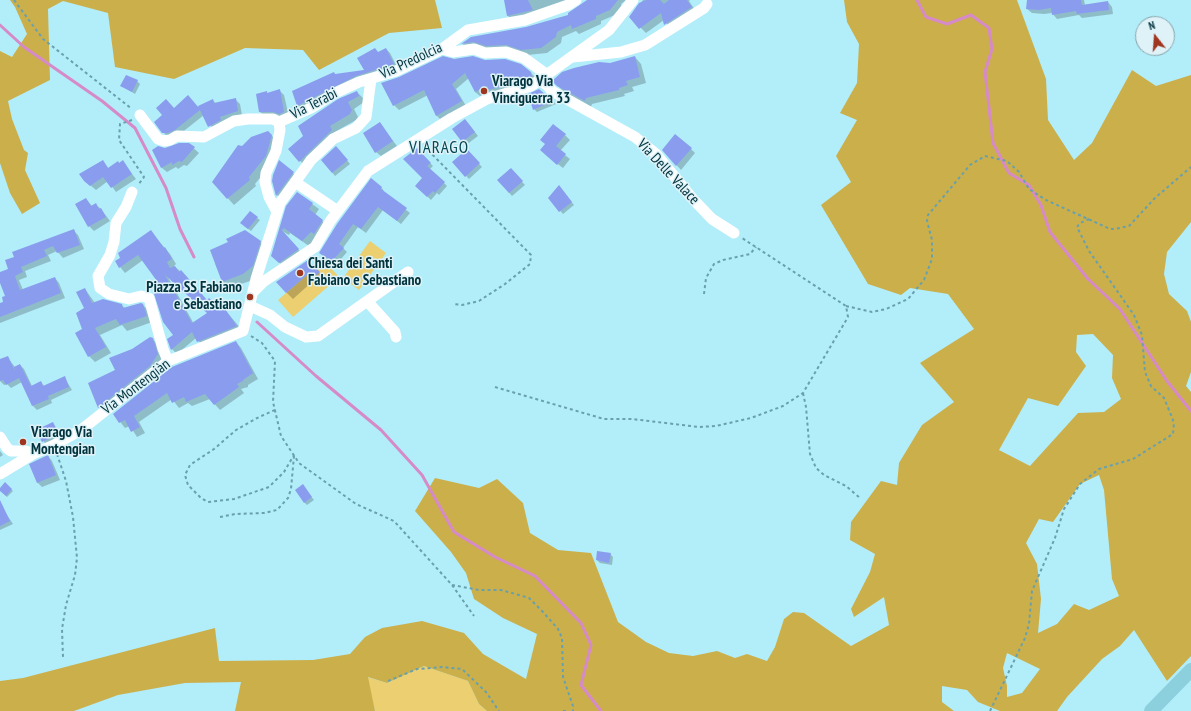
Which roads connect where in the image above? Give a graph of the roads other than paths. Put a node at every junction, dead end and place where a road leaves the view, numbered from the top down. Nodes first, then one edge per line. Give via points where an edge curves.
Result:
1 (576, 0) edge
2 (633, 0) edge
3 (707, 4) dead end
4 (442, 48) junction
5 (571, 57) junction
6 (542, 77) junction
7 (371, 79) junction
8 (138, 117) road end
9 (279, 122) junction
10 (295, 182) junction
11 (132, 192) road end
12 (338, 211) junction
13 (276, 212) junction
14 (734, 233) road end
15 (408, 272) dead end
16 (253, 292) junction
17 (367, 301) junction
18 (250, 306) junction
19 (396, 337) dead end
20 (168, 361) junction
21 (0, 437) edge
22 (33, 454) junction
23 (0, 474) edge
24 (1191, 670) edge
25 (1152, 711) edge

1 - 4 street, Via Predolcia via 525,20 468,30
2 - 5 street via 609,30
3 - 5 street via 646,45 621,52
4 - 6 street, Via Delle Valace via 453,52 474,49 485,53 506,52 524,58
4 - 7 street, Via Predolcia via 396,71
5 - 6 street
6 - 12 street via 531,86 487,99 368,171
6 - 14 street, Via Delle Valace via 552,91 636,137 656,154 712,219
7 - 9 street, Via Terabi via 335,93 311,108
7 - 10 street, Via Predolcia via 366,117 356,128 333,140 316,155
8 - 9 street via 158,139 164,141 178,136 204,137 234,121 273,119
9 - 13 street, Via Terabi via 276,151 266,173 265,182
10 - 12 street
10 - 13 street, Via Predolcia
11 - 20 street via 116,223 110,255 98,276 100,288 109,294 129,299 141,296 149,298
12 - 16 street via 315,247 263,282
13 - 16 street, Via Predolcia
15 - 17 street
16 - 18 street
17 - 18 street via 318,336 306,337 285,328 270,315
17 - 19 street via 395,332
18 - 20 street, Via Montengiàn via 243,331
20 - 22 street, Via Montengiàn via 80,430
21 - 22 street via 11,451 26,450
22 - 23 street, Via Montengiàn
24 - 25 main road

